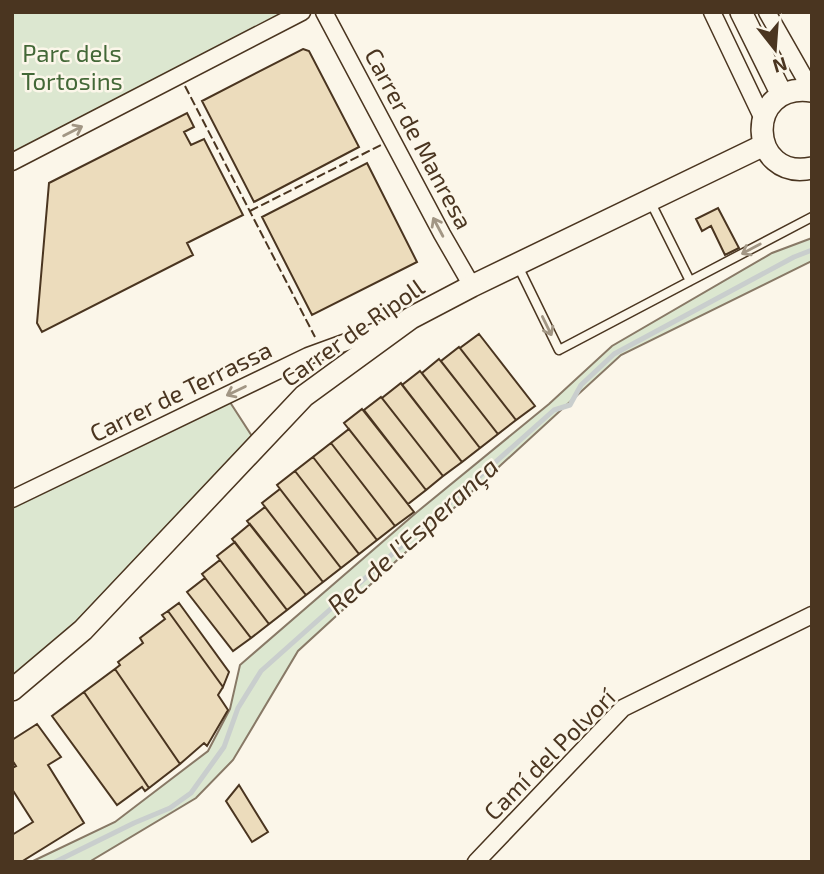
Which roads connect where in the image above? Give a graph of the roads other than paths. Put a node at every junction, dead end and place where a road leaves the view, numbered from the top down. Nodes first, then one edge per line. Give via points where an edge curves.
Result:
1 (302, 12) edge
2 (324, 12) edge
3 (712, 12) edge
4 (741, 12) edge
5 (766, 12) edge
6 (812, 91) edge
7 (782, 94) junction
8 (763, 119) junction
9 (764, 145) junction
10 (12, 162) edge
11 (812, 168) edge
12 (649, 200) junction
13 (812, 217) edge
14 (517, 264) junction
15 (690, 281) junction
16 (472, 286) junction
17 (411, 318) junction
18 (12, 499) edge
19 (812, 615) edge
20 (12, 690) edge
21 (476, 862) edge

10 -> 1 street
16 -> 2 street, Carrer de Manresa
3 - 8 street
4 - 7 street
5 - 6 street
6 - 7 street
7 - 8 street via 770,104
8 - 9 street
9 - 11 street via 784,166
9 - 12 street, Carrer de Ripoll
12 - 14 street, Carrer de Ripoll
12 - 15 lane
13 -> 15 lane
14 -> 15 lane via 559,350
14 - 16 street, Carrer de Ripoll
16 - 17 street, Carrer de Ripoll
17 -> 18 street, Carrer de Terrassa via 309,356
17 - 20 street, Carrer de Ripoll via 304,396 83,630
19 - 21 street, Camí del Polvorí via 623,708

